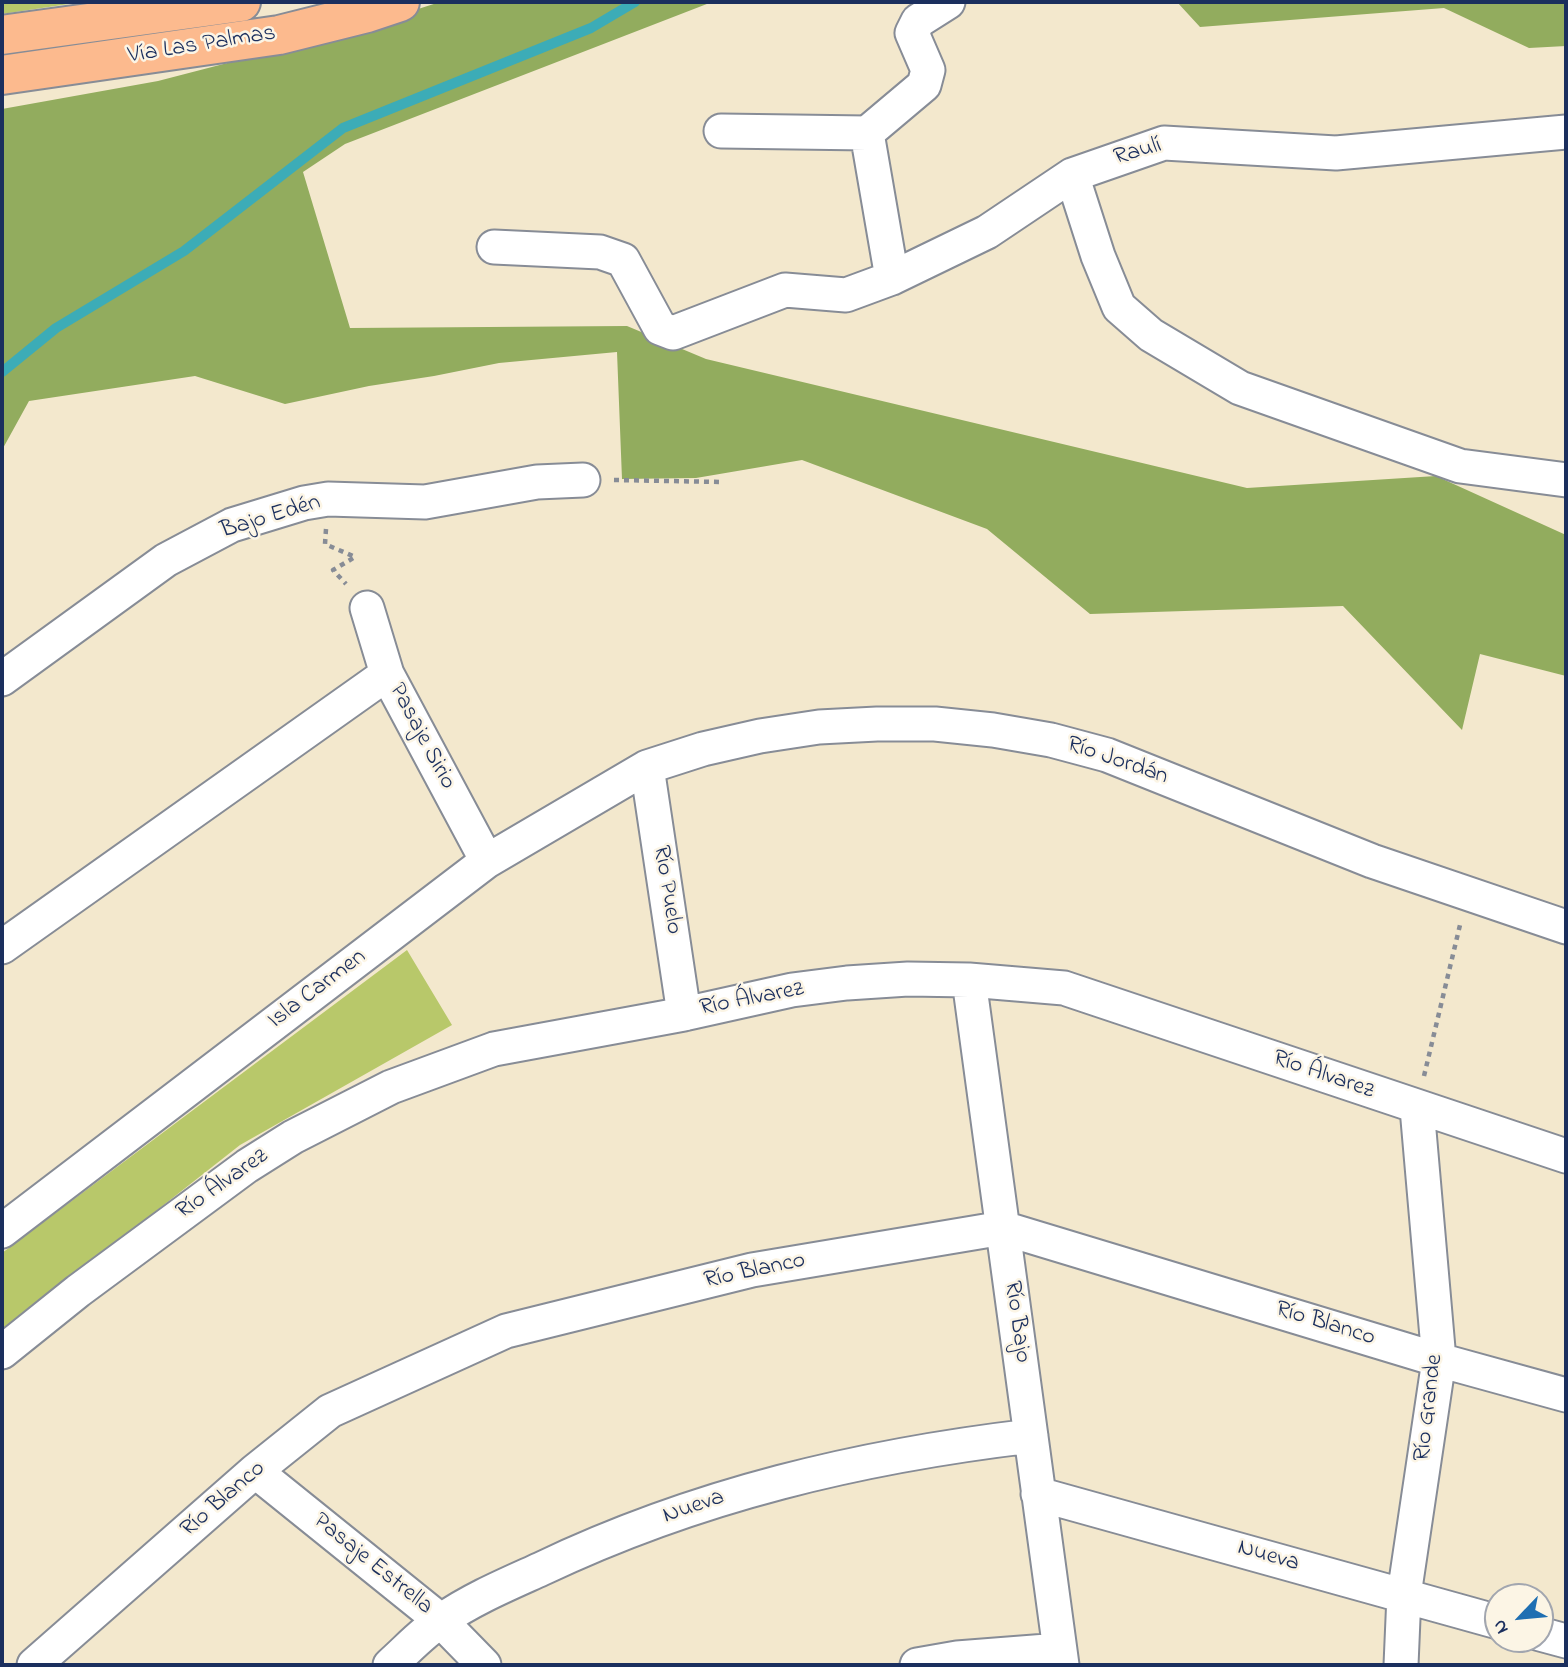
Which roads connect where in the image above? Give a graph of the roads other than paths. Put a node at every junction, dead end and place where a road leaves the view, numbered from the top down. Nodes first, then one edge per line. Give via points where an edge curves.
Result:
1 (241, 2) edge
2 (400, 2) edge
3 (948, 2) edge
4 (2, 35) edge
5 (2, 75) edge
6 (721, 131) dead end
7 (1566, 132) edge
8 (867, 133) junction
9 (1073, 175) junction
10 (494, 247) dead end
11 (892, 278) junction
12 (583, 480) road end
13 (1566, 480) edge
14 (368, 608) road end
15 (387, 674) junction
16 (2, 679) edge
17 (647, 767) junction
18 (487, 861) junction
19 (1566, 927) edge
20 (2, 947) edge
21 (969, 980) junction
22 (684, 1014) junction
23 (1417, 1108) junction
24 (1566, 1156) edge
25 (1003, 1228) junction
26 (2, 1231) edge
27 (2, 1352) edge
28 (1439, 1360) junction
29 (1566, 1395) edge
30 (1031, 1436) junction
31 (255, 1471) junction
32 (1038, 1493) junction
33 (1404, 1595) junction
34 (1484, 1618) edge
35 (440, 1620) junction
36 (1061, 1658) edge
37 (34, 1665) edge
38 (390, 1665) edge
39 (484, 1665) edge
40 (918, 1665) edge
41 (1401, 1665) edge

1 - 4 highway, Vía Las Palmas
2 - 5 highway, Vía Las Palmas via 279,35
3 - 8 street via 918,21 912,33 928,70 924,85
6 - 8 street
7 - 9 street, Raulí via 1336,153 1164,143
8 - 11 street
9 - 11 street, Raulí via 987,232
9 - 13 street via 1119,307 1151,335 1240,388 1460,466
10 - 11 street, Raulí via 600,252 623,260 660,328 673,333 785,290 846,295
12 - 16 street, Bajo Edén via 537,482 425,502 328,499 232,525 166,560
14 - 15 street, Pasaje Sirio
15 - 18 street, Pasaje Sirio
15 - 20 street
17 - 18 street, Isla Carmen
17 - 19 street, Río Jordán via 749,738 819,727 935,724 1051,740 1108,755 1372,862
17 - 22 street, Río Puelo
18 - 26 street, Isla Carmen
21 - 22 street, Río Álvarez via 847,983 765,995
21 - 23 street, Río Álvarez via 1064,988
21 - 25 street, Río Bajo
22 - 27 street, Río Álvarez via 494,1049 342,1110 247,1166
23 - 24 street, Río Álvarez
23 - 28 street, Río Grande
25 - 28 street, Río Blanco
25 - 30 street, Río Bajo
25 - 31 street, Río Blanco via 752,1270 506,1331 330,1411
28 - 29 street, Río Blanco
28 - 33 street, Río Grande
30 - 32 street, Río Bajo
30 - 35 street, Nueva via 830,1468 698,1506 566,1557
31 - 35 street, Pasaje Estrella
31 - 37 street, Río Blanco
32 - 33 street, Nueva
32 - 36 street, Río Bajo
33 - 34 street, Nueva
33 - 41 street, Río Grande
35 - 38 street, Nueva
35 - 39 street, Pasaje Estrella
36 - 40 street via 957,1658

